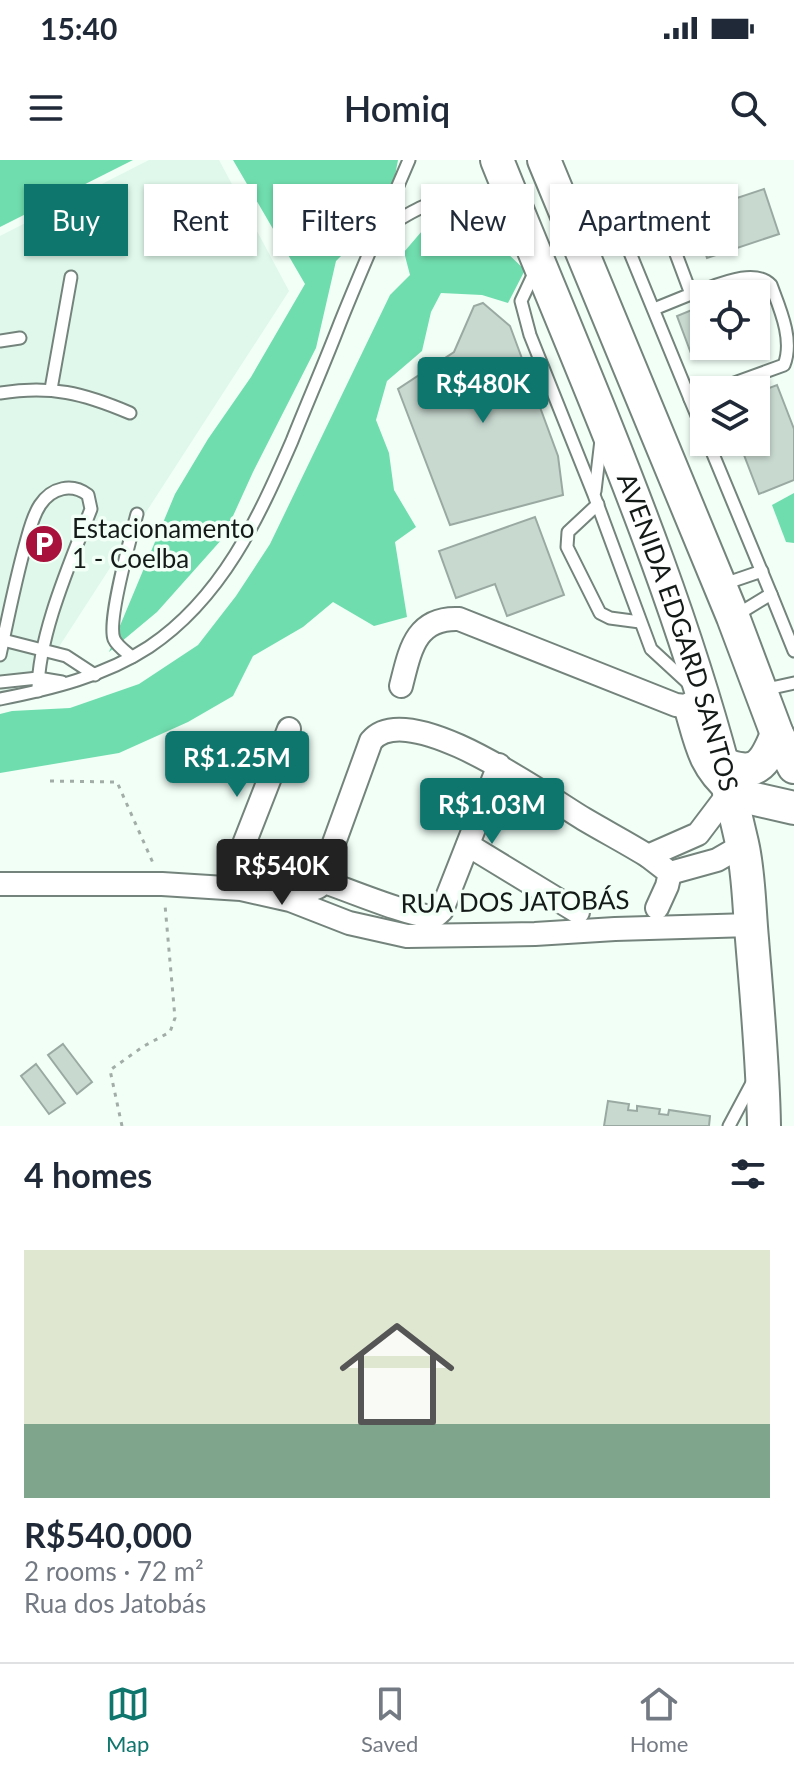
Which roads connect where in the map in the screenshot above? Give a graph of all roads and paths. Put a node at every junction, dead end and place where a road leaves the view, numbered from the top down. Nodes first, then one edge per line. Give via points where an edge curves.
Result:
1 (409, 160) edge
2 (497, 160) edge
3 (544, 160) edge
4 (398, 184) edge
5 (507, 184) edge
6 (534, 253) edge
7 (366, 256) edge
8 (632, 256) edge
9 (677, 256) edge
10 (538, 264) junction
11 (71, 277) dead end
12 (740, 280) edge
13 (766, 280) edge
14 (770, 284) edge
15 (690, 291) edge
16 (690, 294) edge
17 (654, 309) junction
18 (20, 338) dead end
19 (0, 341) edge
20 (754, 376) edge
21 (51, 389) junction
22 (0, 393) edge
23 (690, 399) edge
24 (130, 413) dead end
25 (604, 420) junction
26 (714, 456) edge
27 (596, 500) junction
28 (137, 514) dead end
29 (762, 571) junction
30 (720, 586) junction
31 (771, 594) junction
32 (733, 617) junction
33 (640, 622) junction
34 (3, 640) junction
35 (44, 650) junction
36 (794, 651) edge
37 (0, 655) edge
38 (132, 657) junction
39 (95, 675) junction
40 (0, 682) edge
41 (794, 683) edge
42 (38, 685) junction
43 (401, 686) dead end
44 (761, 690) junction
45 (0, 699) edge
46 (694, 701) junction
47 (289, 729) dead end
48 (777, 734) junction
49 (499, 765) junction
50 (794, 767) edge
51 (725, 778) junction
52 (50, 781) dead end
53 (794, 808) edge
54 (794, 816) edge
55 (468, 845) junction
56 (743, 845) junction
57 (648, 856) junction
58 (670, 873) junction
59 (322, 881) junction
60 (0, 884) edge
61 (162, 884) junction
62 (657, 908) dead end
63 (578, 912) dead end
64 (751, 925) junction
65 (763, 1064) junction
66 (122, 1126) edge
67 (729, 1126) edge
68 (764, 1126) edge

1 - 4 lane
2 - 5 main road, AVENIDA EDGARD SANTOS
3 - 30 main road, AVENIDA EDGARD SANTOS
6 - 10 main road, AVENIDA EDGARD SANTOS
7 - 38 lane via 264,506 235,559 178,624
8 - 17 lane
9 - 15 lane
10 - 25 main road, AVENIDA EDGARD SANTOS
10 - 27 lane via 524,292 523,311
11 - 21 lane
12 - 13 lane
14 - 20 lane via 788,347 784,365
16 - 17 lane
17 - 23 lane
18 - 19 lane
21 - 22 lane
21 - 24 lane
25 - 27 lane
25 - 46 main road, AVENIDA EDGARD SANTOS via 668,589
26 - 29 lane
27 - 33 lane
27 - 33 lane via 568,532 567,547 600,613
28 - 38 lane via 113,632
29 - 30 lane
29 - 31 lane
30 - 32 main road, AVENIDA EDGARD SANTOS
31 - 32 lane
31 - 36 lane
32 - 44 main road, AVENIDA EDGARD SANTOS
33 - 46 lane via 651,649
34 - 35 lane
34 - 35 lane via 32,520 49,495 78,489 88,495 91,509
34 - 37 lane
35 - 39 lane via 66,656
35 - 42 lane
38 - 39 lane
39 - 42 lane
40 - 42 lane
41 - 44 lane
42 - 45 lane
43 - 46 street via 412,649 426,627 459,619 676,705
44 - 48 main road, AVENIDA EDGARD SANTOS
46 - 51 main road, AVENIDA EDGARD SANTOS
47 - 59 street via 242,859 246,867 300,889 312,890
48 - 50 main road, AVENIDA EDGARD SANTOS
48 - 51 main road via 759,766
49 - 55 street
49 - 57 street
49 - 59 street via 427,734 382,731 363,760
51 - 53 main road
51 - 56 main road, AVENIDA EDGARD SANTOS
51 - 57 street via 698,834
52 - 61 path via 117,782
54 - 56 main road via 762,819
55 - 59 street via 437,916
55 - 63 street
56 - 58 street via 717,860
56 - 64 main road, AVENIDA EDGARD SANTOS
57 - 58 street
58 - 62 street
60 - 61 street, RUA DOS JATOBÁS
61 - 64 street, RUA DOS JATOBÁS via 265,893 349,923 407,936
61 - 66 path via 175,1018 170,1032 110,1070
64 - 65 main road, AVENIDA EDGARD SANTOS
65 - 67 lane
65 - 68 main road, AVENIDA EDGARD SANTOS

